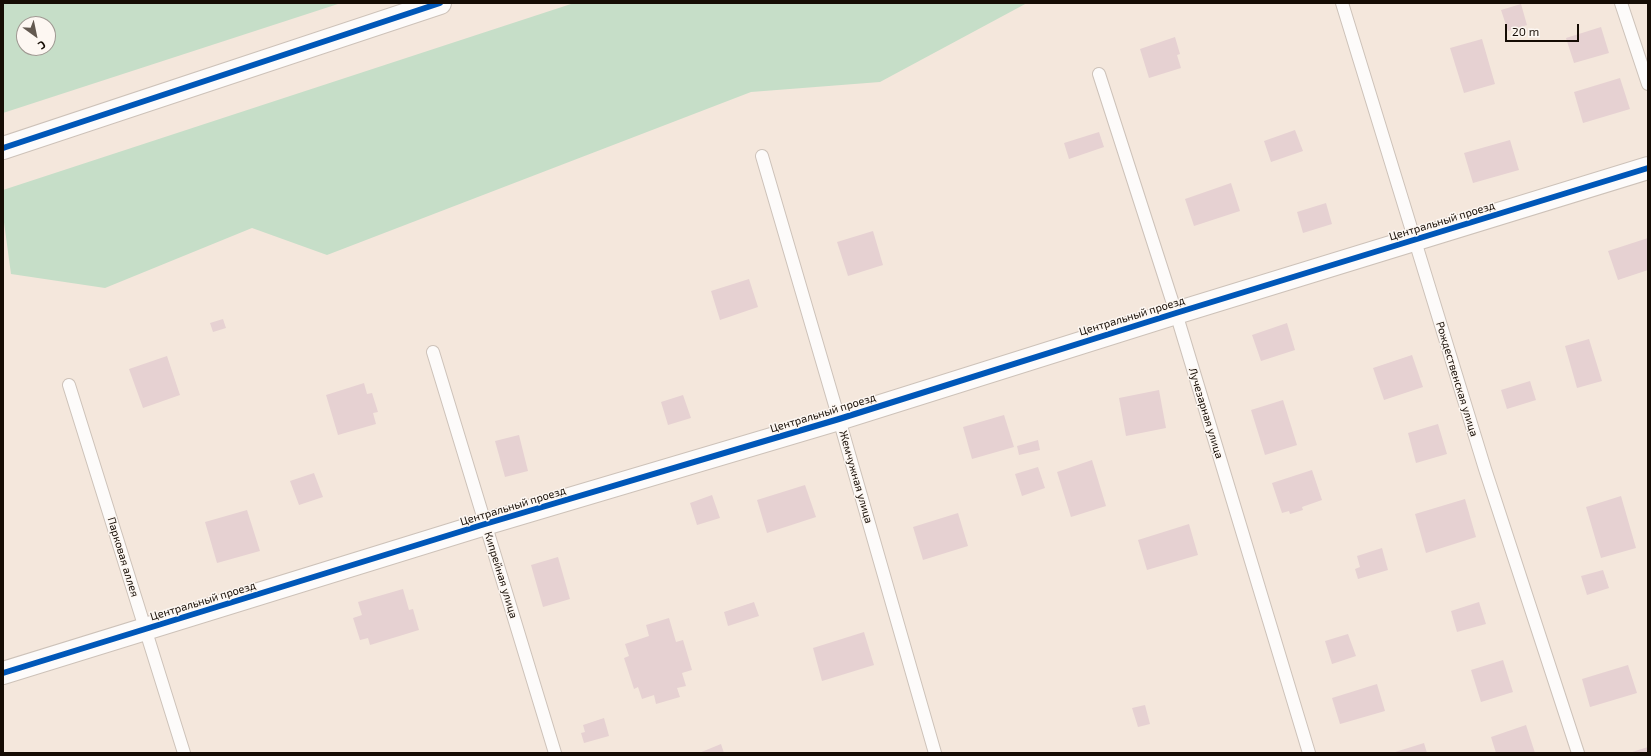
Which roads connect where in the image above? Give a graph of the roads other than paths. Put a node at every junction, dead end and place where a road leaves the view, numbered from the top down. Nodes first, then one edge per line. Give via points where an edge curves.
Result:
1 (440, 3) edge
2 (1342, 3) edge
3 (1622, 3) edge
4 (1099, 74) dead end
5 (1648, 84) edge
6 (3, 148) edge
7 (762, 156) dead end
8 (1648, 168) edge
9 (1415, 240) junction
10 (1176, 313) junction
11 (433, 352) dead end
12 (69, 385) dead end
13 (839, 419) junction
14 (485, 524) junction
15 (145, 629) junction
16 (3, 673) edge
17 (184, 753) edge
18 (556, 753) edge
19 (935, 753) edge
20 (1310, 753) edge
21 (1578, 753) edge

1 - 6 street
2 - 9 lane, Рождественская улица
3 - 5 lane
4 - 10 lane, Лучезарная улица
7 - 13 lane, Жемчужная улица
8 - 9 street, Центральный проезд
9 - 10 street, Центральный проезд
9 - 21 lane, Рождественская улица via 1485,469
10 - 13 street, Центральный проезд
10 - 20 lane, Лучезарная улица
11 - 14 lane, Кипрейная улица
12 - 15 lane, Парковая аллея
13 - 14 street, Центральный проезд
13 - 19 lane, Жемчужная улица
14 - 15 street, Центральный проезд
14 - 18 lane, Кипрейная улица
15 - 16 street, Центральный проезд
15 - 17 lane, Парковая аллея

